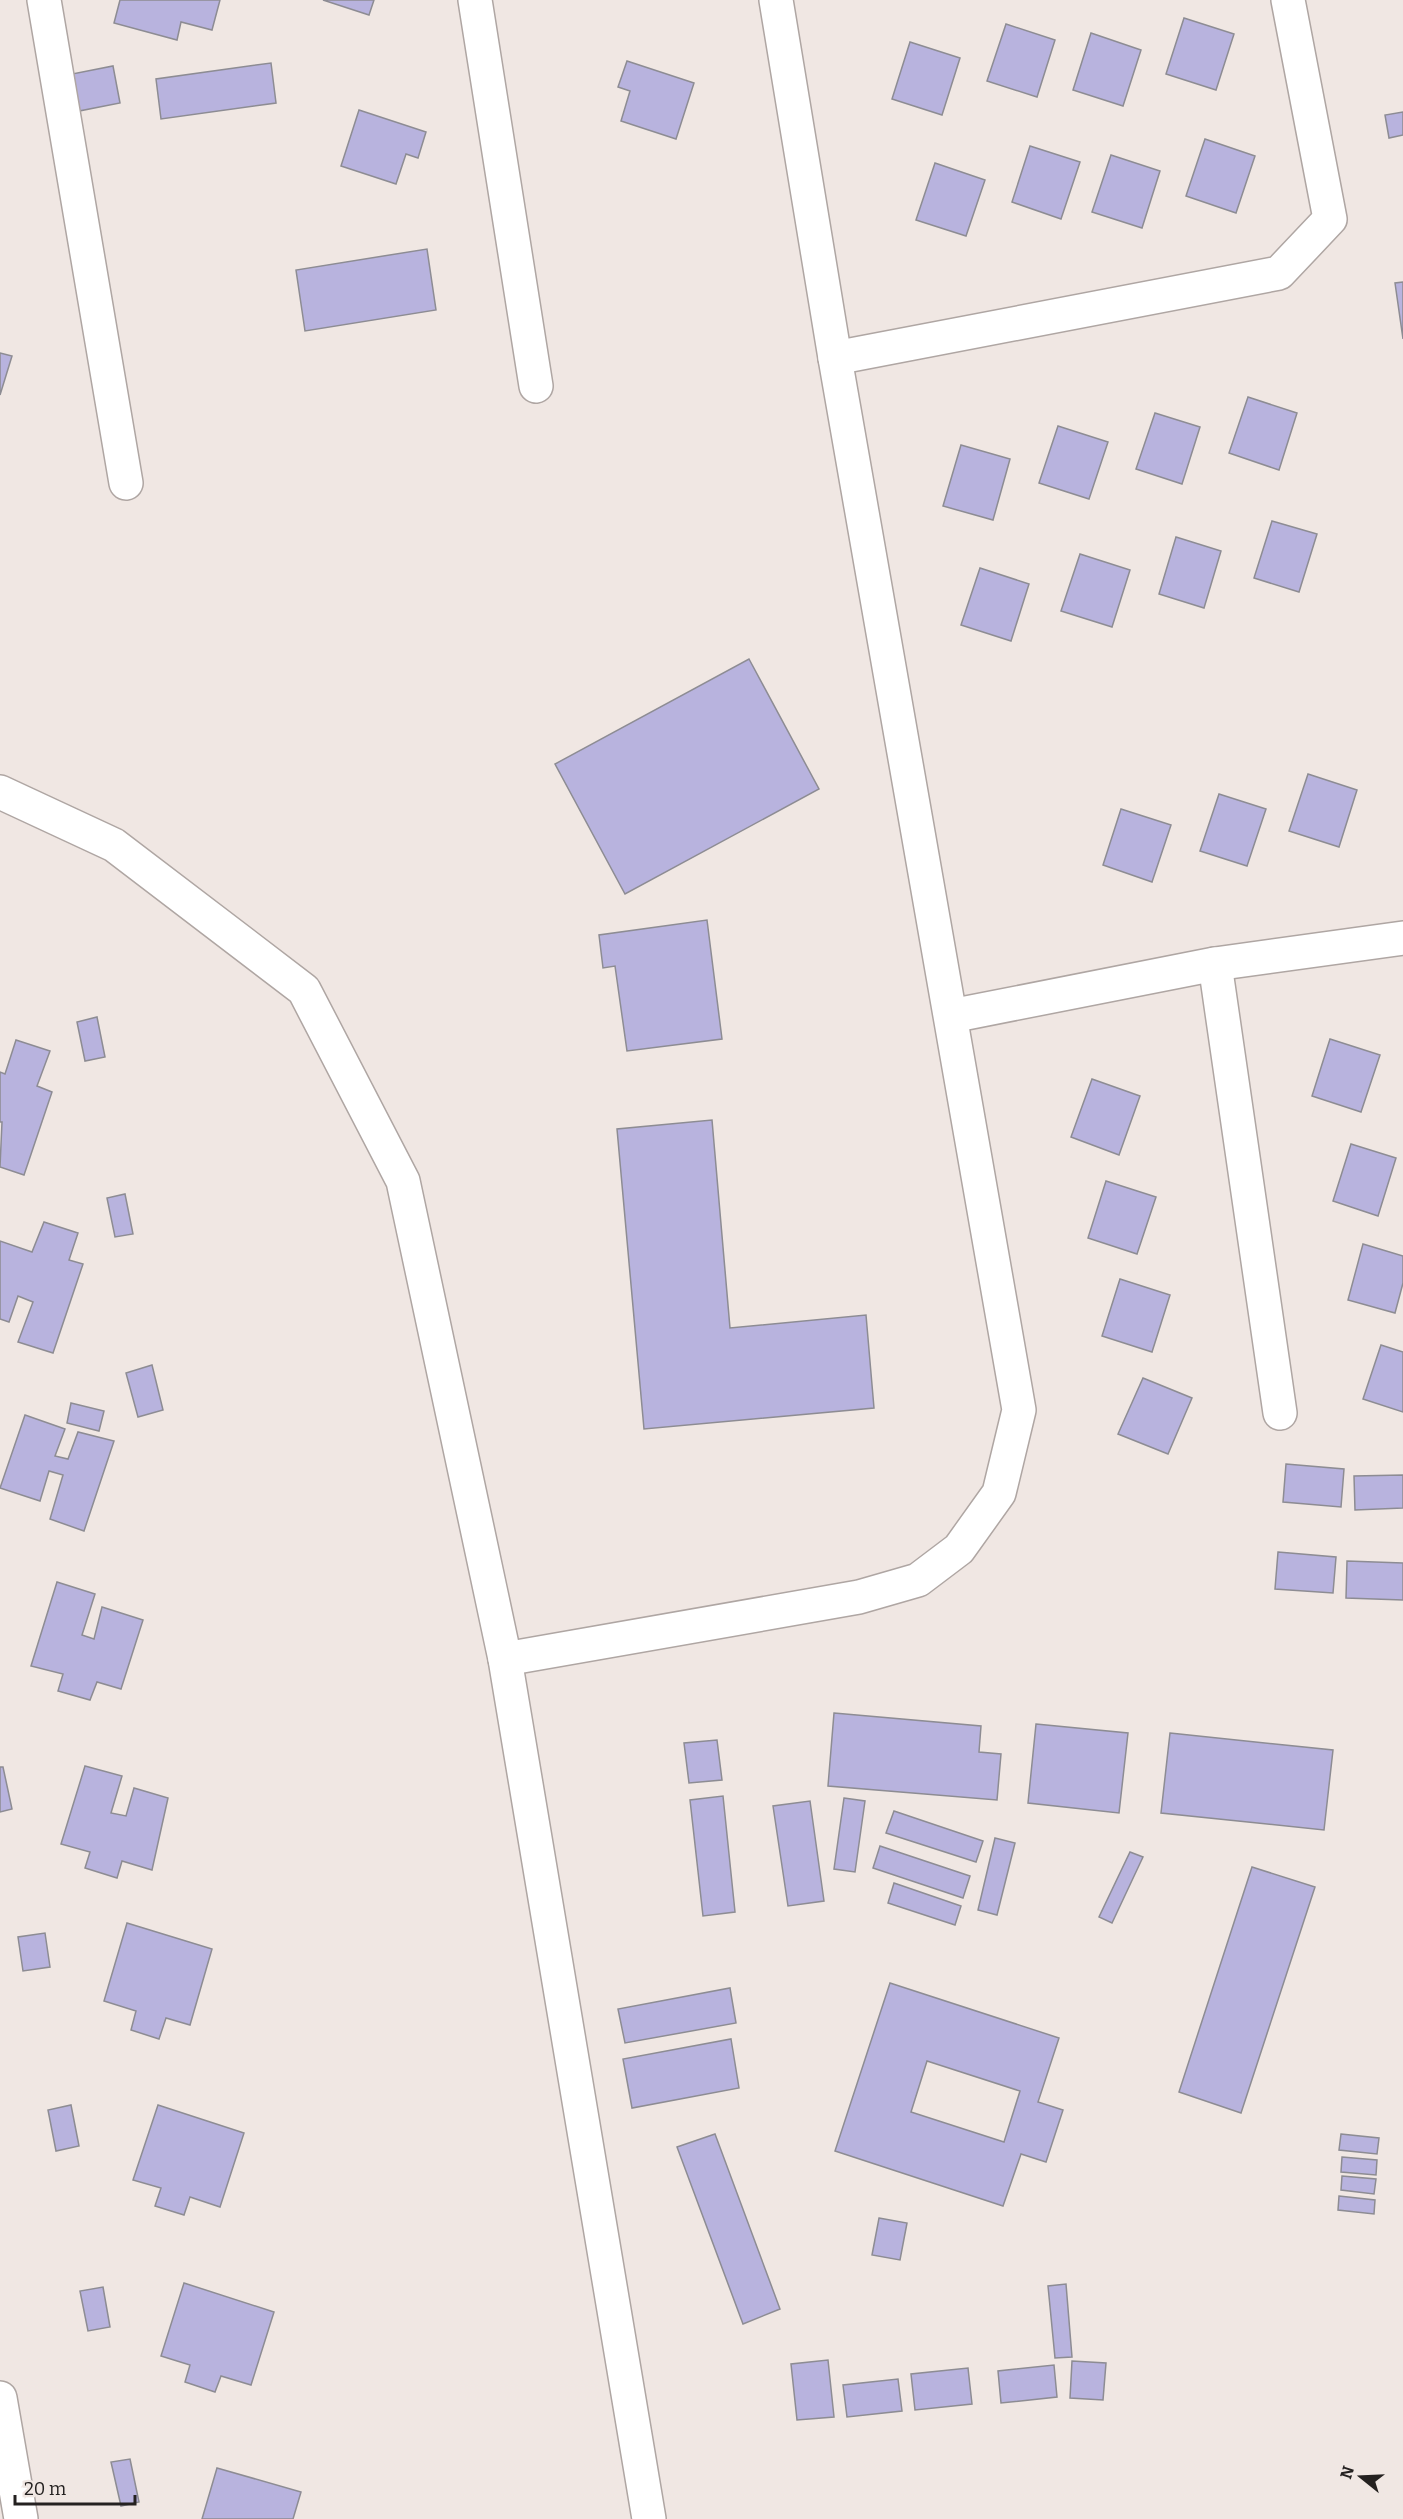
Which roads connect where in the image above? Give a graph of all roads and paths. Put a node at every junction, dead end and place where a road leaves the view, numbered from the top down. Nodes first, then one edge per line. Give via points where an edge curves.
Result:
1 (44, 0) edge
2 (475, 0) edge
3 (776, 0) edge
4 (1288, 0) edge
5 (835, 358) junction
6 (536, 386) dead end
7 (126, 483) dead end
8 (0, 792) edge
9 (1403, 938) edge
10 (1215, 964) junction
11 (951, 1016) junction
12 (1280, 1413) dead end
13 (505, 1659) junction
14 (0, 2398) edge
15 (21, 2519) edge
16 (649, 2519) edge

1 - 7 street
2 - 6 street
3 - 5 street
4 - 5 street via 1330,219 1279,273
5 - 11 street
8 - 13 street via 114,845 304,990 403,1181
9 - 10 street
10 - 11 street
10 - 12 street
11 - 13 street via 1019,1410 999,1493 959,1549 918,1580 860,1597
13 - 16 street
14 - 15 street

